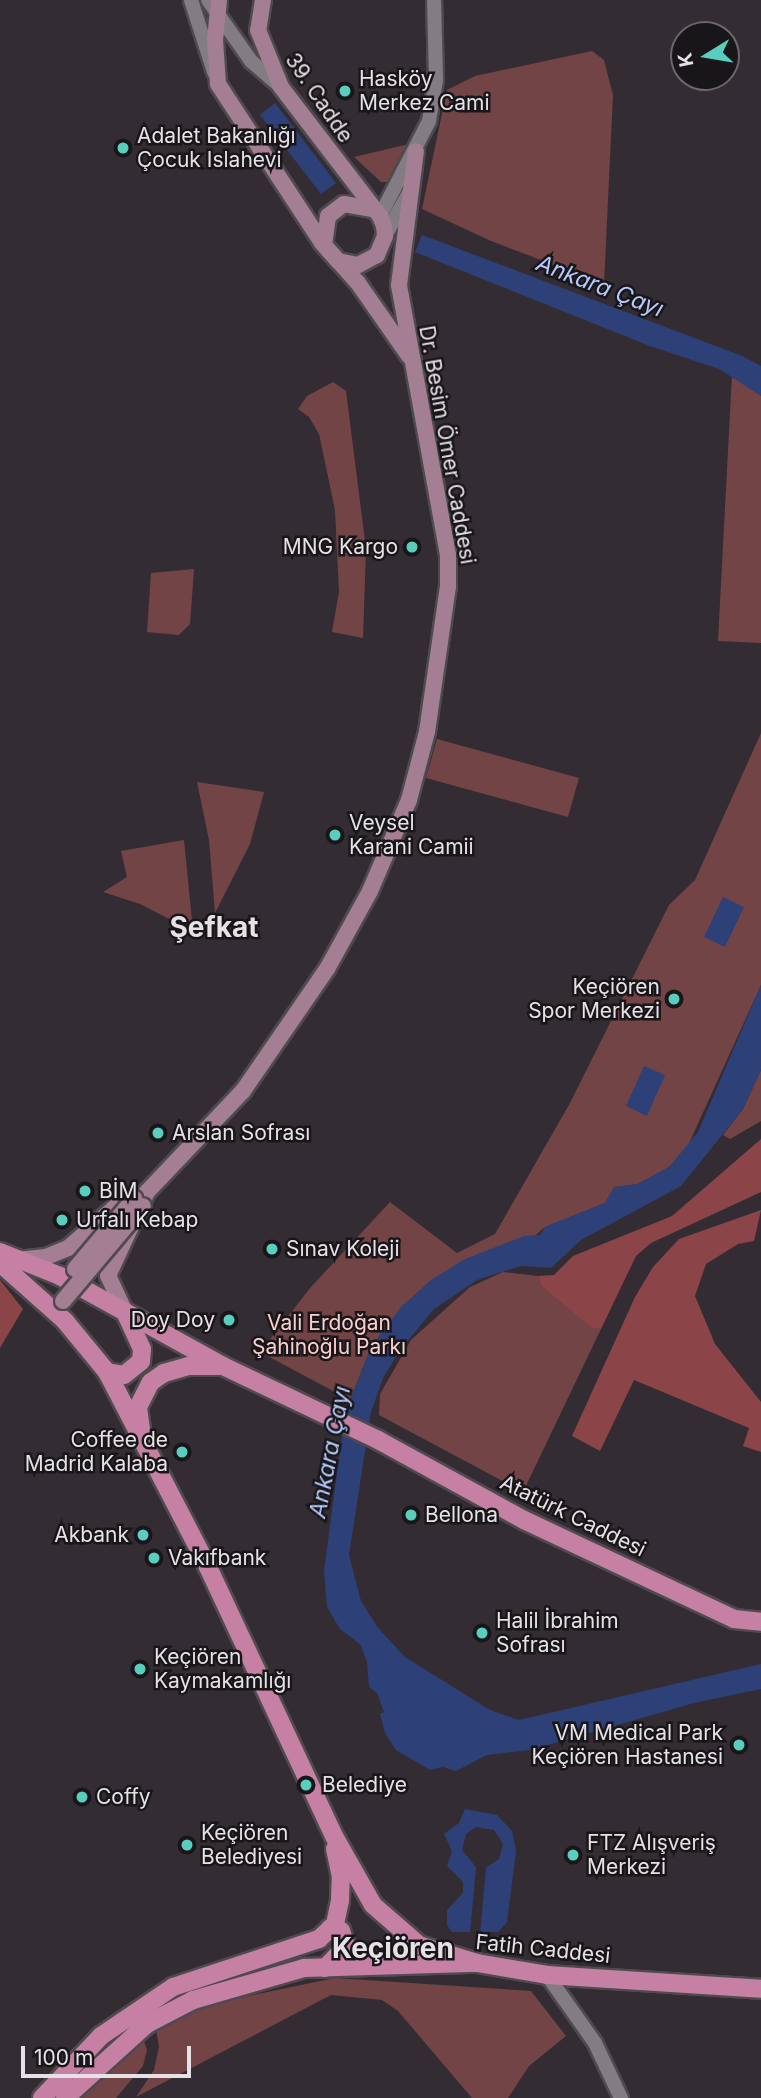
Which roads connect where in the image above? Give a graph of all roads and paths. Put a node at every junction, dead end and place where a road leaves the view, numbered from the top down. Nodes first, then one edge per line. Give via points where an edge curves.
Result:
1 (191, 0) edge
2 (208, 0) edge
3 (219, 0) edge
4 (263, 0) edge
5 (434, 0) edge
6 (217, 18) junction
7 (218, 84) junction
8 (281, 87) junction
9 (416, 151) junction
10 (411, 188) junction
11 (376, 213) junction
12 (385, 236) junction
13 (330, 254) junction
14 (399, 285) junction
15 (411, 360) junction
16 (141, 1199) junction
17 (5, 1258) edge
18 (59, 1297) dead end
19 (125, 1312) junction
20 (223, 1366) junction
21 (107, 1372) junction
22 (142, 1436) junction
23 (761, 1622) edge
24 (329, 1825) junction
25 (330, 1928) junction
26 (477, 1963) junction
27 (326, 1968) junction
28 (547, 1975) junction
29 (761, 1989) edge
30 (620, 2092) edge
31 (42, 2098) edge
32 (65, 2098) edge

1 - 7 street
2 - 6 street
3 - 6 main road
4 - 8 main road, 39. Cadde via 260,38
5 - 9 street via 436,80 429,121
6 - 7 main road
6 - 8 street via 251,61
7 - 13 main road
8 - 11 main road, 39. Cadde
9 - 10 main road, Dr. Besim Ömer Caddesi
9 - 11 street
10 - 12 street
10 - 14 main road, Dr. Besim Ömer Caddesi
11 - 12 main road
11 - 13 main road via 344,204 328,216 322,235
12 - 13 main road via 377,255 358,265
12 - 14 main road
13 - 15 main road via 358,283
14 - 15 main road, Dr. Besim Ömer Caddesi
15 - 16 main road, Dr. Besim Ömer Caddesi via 447,555 448,586 438,685 409,800 370,891 327,969 243,1091
16 - 17 main road, Dr. Besim Ömer Caddesi via 114,1208 68,1248 46,1257
16 - 18 main road, bridge
16 - 19 main road via 108,1276
17 - 19 main road, Atatürk Caddesi via 60,1276
17 - 21 main road
19 - 20 main road, Atatürk Caddesi
19 - 21 main road via 142,1349 141,1361 124,1376
20 - 22 main road via 188,1366 151,1382 138,1407
20 - 23 main road, Atatürk Caddesi via 370,1436 524,1520 734,1619
21 - 22 main road
22 - 24 main road
24 - 25 main road via 341,1877
24 - 26 main road via 373,1905 394,1926 419,1945
25 - 27 main road via 341,1931 346,1946
25 - 31 main road via 306,1944 173,1987 102,2036
26 - 27 main road, Fatih Caddesi
26 - 28 main road, Fatih Caddesi
27 - 32 main road, Fatih Caddesi via 253,1980 193,2000 147,2024
28 - 29 main road, Fatih Caddesi
28 - 30 street via 595,2043

